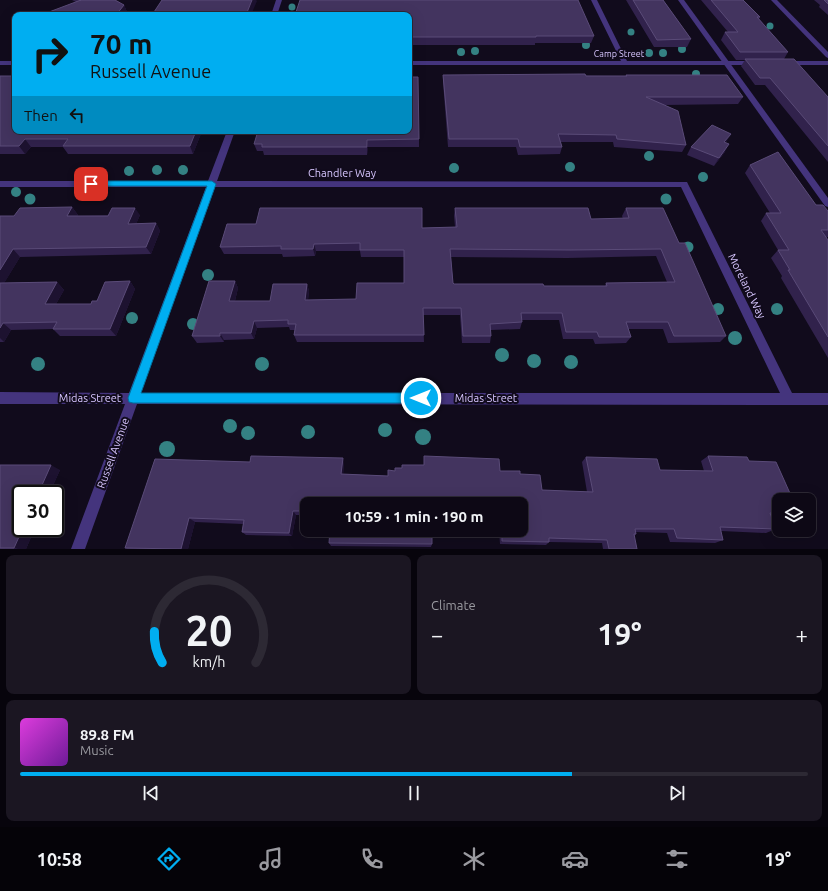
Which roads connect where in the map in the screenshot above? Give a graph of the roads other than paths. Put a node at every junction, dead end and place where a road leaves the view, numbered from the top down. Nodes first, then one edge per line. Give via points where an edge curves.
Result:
1 (279, 0) edge
2 (594, 0) edge
3 (681, 0) edge
4 (774, 0) edge
5 (275, 12) edge
6 (828, 56) edge
7 (0, 63) edge
8 (12, 63) edge
9 (412, 63) edge
10 (625, 63) junction
11 (726, 63) junction
12 (765, 63) edge
13 (781, 63) edge
14 (828, 63) edge
15 (230, 134) edge
16 (0, 184) edge
17 (212, 184) junction
18 (684, 184) joint
19 (828, 204) edge
20 (0, 398) edge
21 (133, 398) junction
22 (789, 398) junction
23 (828, 398) edge
24 (78, 549) edge

1 - 5 street
2 - 10 street
3 - 11 lane
4 - 6 street
7 - 8 street
9 - 10 street, Camp Street
10 - 11 street, Camp Street
11 - 12 street, Camp Street
11 - 19 lane
13 - 14 street
15 - 17 street, Russell Avenue
16 - 17 street, Chandler Way
17 - 18 street, Chandler Way
17 - 21 street, Russell Avenue
18 - 22 street, Moreland Way
20 - 21 street, Midas Street
21 - 22 street, Midas Street
21 - 24 street, Russell Avenue
22 - 23 street, Midas Street

